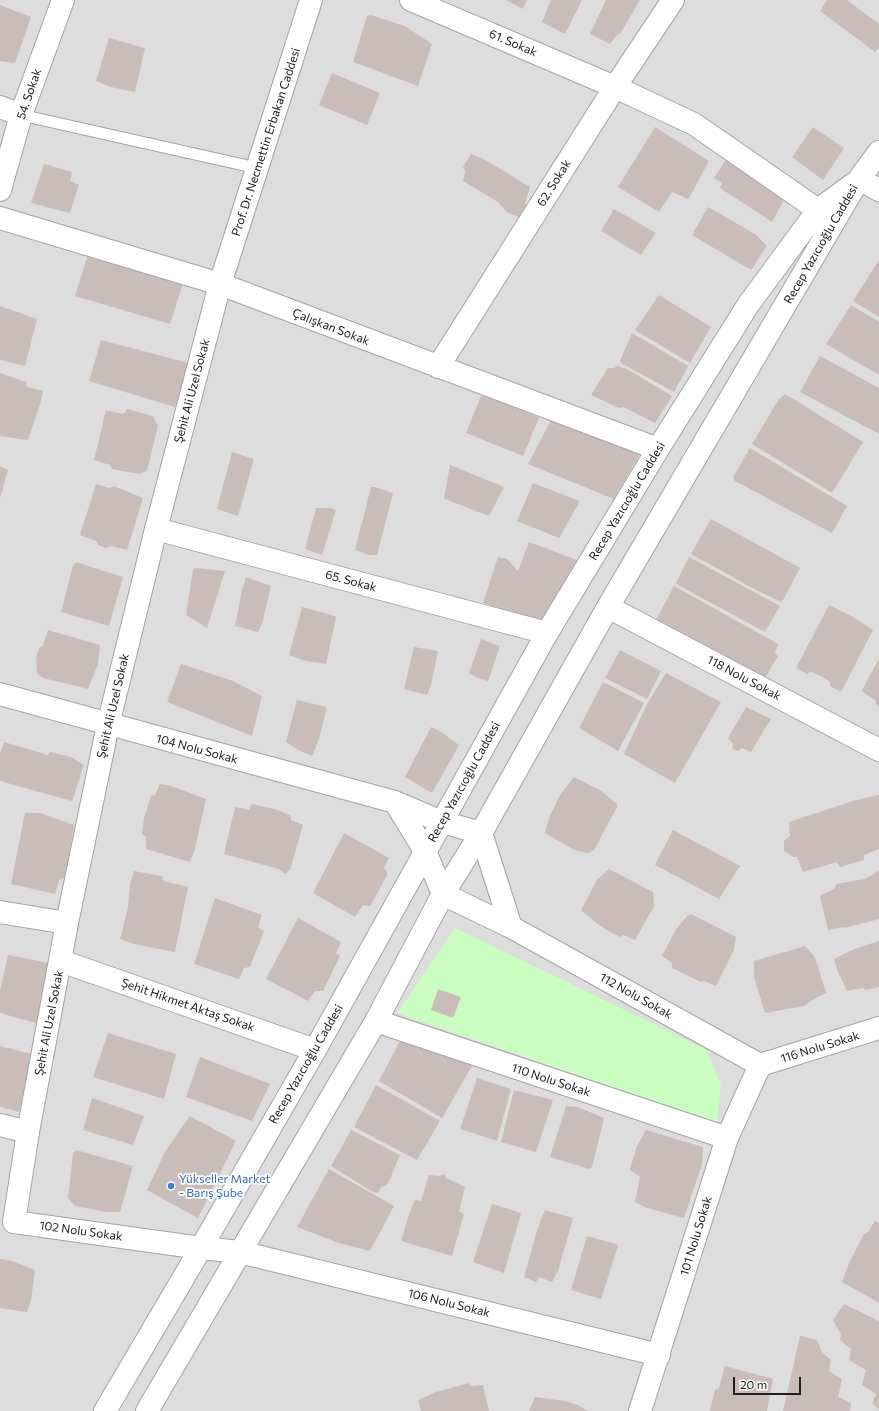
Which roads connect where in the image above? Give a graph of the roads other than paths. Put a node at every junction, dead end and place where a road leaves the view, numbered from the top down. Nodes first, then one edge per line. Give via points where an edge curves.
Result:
1 (63, 0) edge
2 (312, 0) edge
3 (410, 0) edge
4 (673, 0) edge
5 (615, 87) junction
6 (0, 107) edge
7 (21, 115) junction
8 (879, 152) edge
9 (257, 168) junction
10 (860, 179) junction
11 (0, 190) edge
12 (879, 190) edge
13 (818, 210) junction
14 (0, 218) edge
15 (220, 284) junction
16 (438, 367) junction
17 (658, 449) junction
18 (156, 529) junction
19 (608, 607) junction
20 (547, 633) junction
21 (0, 694) edge
22 (108, 725) junction
23 (879, 750) edge
24 (395, 802) junction
25 (442, 822) junction
26 (481, 833) junction
27 (425, 851) junction
28 (443, 894) junction
29 (0, 912) edge
30 (67, 923) junction
31 (511, 927) junction
32 (61, 961) junction
33 (376, 1021) junction
34 (879, 1028) edge
35 (315, 1050) junction
36 (760, 1065) junction
37 (0, 1125) edge
38 (28, 1132) junction
39 (726, 1138) junction
40 (201, 1248) junction
41 (240, 1252) junction
42 (659, 1355) junction
43 (105, 1411) edge
44 (147, 1411) edge
45 (640, 1411) edge

1 - 7 street, 54. Sokak
2 - 9 street, Prof. Dr. Necmettin Erbakan Caddesi
3 - 5 street, 61. Sokak
4 - 5 street, 62. Sokak
5 - 13 street, 61. Sokak via 694,124
5 - 16 street, 62. Sokak
6 - 7 street
7 - 9 lane
7 - 11 street, 54. Sokak
8 - 10 street, Recep Yazıcıoğlu Caddesi
9 - 15 street, Prof. Dr. Necmettin Erbakan Caddesi
10 - 12 street
10 - 13 street, Recep Yazıcıoğlu Caddesi
10 - 19 street, Recep Yazıcıoğlu Caddesi
13 - 17 street, Recep Yazıcıoğlu Caddesi via 748,305
14 - 15 street, Çalışkan Sokak
15 - 16 street, Çalışkan Sokak
15 - 18 street, Şehit Ali Uzel Sokak
16 - 17 street, Çalışkan Sokak
17 - 20 street, Recep Yazıcıoğlu Caddesi
18 - 20 street, 65. Sokak
18 - 22 street, Şehit Ali Uzel Sokak
19 - 23 street, 118 Nolu Sokak
19 - 26 street, Recep Yazıcıoğlu Caddesi
20 - 25 street, Recep Yazıcıoğlu Caddesi
21 - 22 street, 104 Nolu Sokak
22 - 24 street, 104 Nolu Sokak
22 - 30 street, Şehit Ali Uzel Sokak
24 - 25 street, 104 Nolu Sokak
24 - 27 street
25 - 26 street, 104 Nolu Sokak
25 - 27 street, Recep Yazıcıoğlu Caddesi
26 - 28 street, Recep Yazıcıoğlu Caddesi
26 - 31 street
27 - 28 street
27 - 35 street, Recep Yazıcıoğlu Caddesi
28 - 31 street, 112 Nolu Sokak
28 - 33 street, Recep Yazıcıoğlu Caddesi
29 - 30 street
30 - 32 street, Şehit Ali Uzel Sokak
31 - 36 street, 112 Nolu Sokak
32 - 35 street, Şehit Hikmet Aktaş Sokak
32 - 38 street, Şehit Ali Uzel Sokak
33 - 39 street, 110 Nolu Sokak
33 - 41 street, Recep Yazıcıoğlu Caddesi
34 - 36 street, 116 Nolu Sokak
35 - 40 street, Recep Yazıcıoğlu Caddesi
36 - 39 street, 101 Nolu Sokak
37 - 38 street
38 - 40 street, 102 Nolu Sokak via 14,1222
39 - 42 street, 101 Nolu Sokak
40 - 41 street, 102 Nolu Sokak
40 - 43 street, Recep Yazıcıoğlu Caddesi
41 - 42 street, 106 Nolu Sokak
41 - 44 street, Recep Yazıcıoğlu Caddesi
42 - 45 street, 101 Nolu Sokak

